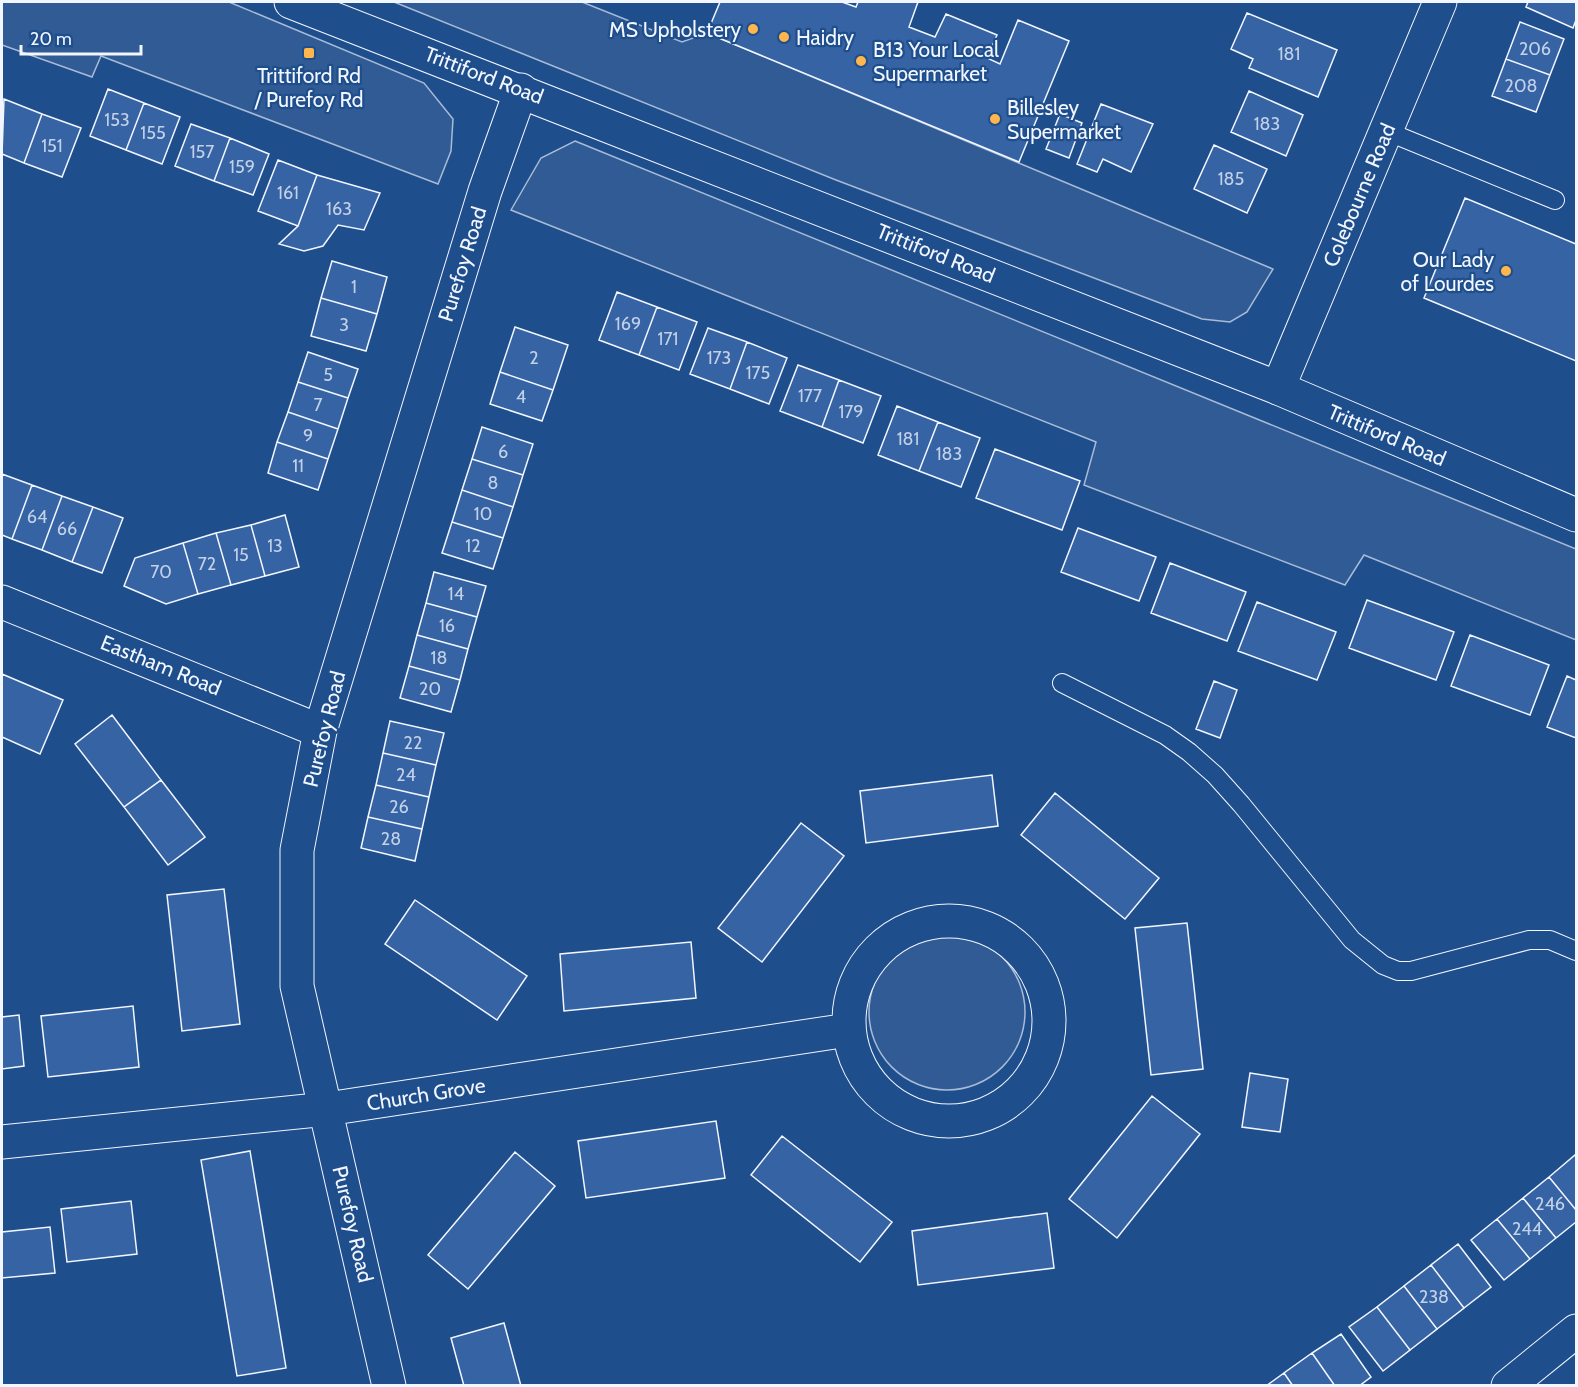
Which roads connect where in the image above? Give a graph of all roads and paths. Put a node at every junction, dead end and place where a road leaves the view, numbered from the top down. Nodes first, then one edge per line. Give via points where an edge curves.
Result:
1 (291, 2) edge
2 (1440, 2) edge
3 (521, 90) junction
4 (1386, 131) junction
5 (1555, 200) dead end
6 (1278, 388) junction
7 (1576, 515) edge
8 (2, 602) edge
9 (1062, 683) dead end
10 (320, 731) junction
11 (1576, 951) edge
12 (848, 1030) junction
13 (327, 1109) junction
14 (2, 1142) edge
15 (1576, 1331) edge
16 (389, 1386) edge
17 (1508, 1386) edge

1 - 3 street, Trittiford Road
2 - 4 street, Colebourne Road
3 - 6 street, Trittiford Road
3 - 10 street, Purefoy Road via 485,191
4 - 5 lane
4 - 6 street, Colebourne Road
6 - 7 street, Trittiford Road
8 - 10 street, Eastham Road
9 - 11 lane via 1166,735 1189,752 1215,775 1352,940 1383,965 1412,971 1540,939
10 - 13 street, Purefoy Road via 297,850 297,986
12 - 12 street via 850,997 863,967 885,943 913,927 945,920 977,924 1007,938 1030,960 1045,990 1050,1022 1043,1055 1026,1085 1001,1107 969,1120 935,1121 903,1111 875,1091 856,1062
12 - 13 street, Church Grove
13 - 14 street, Church Grove
13 - 16 street, Purefoy Road
15 - 17 street

